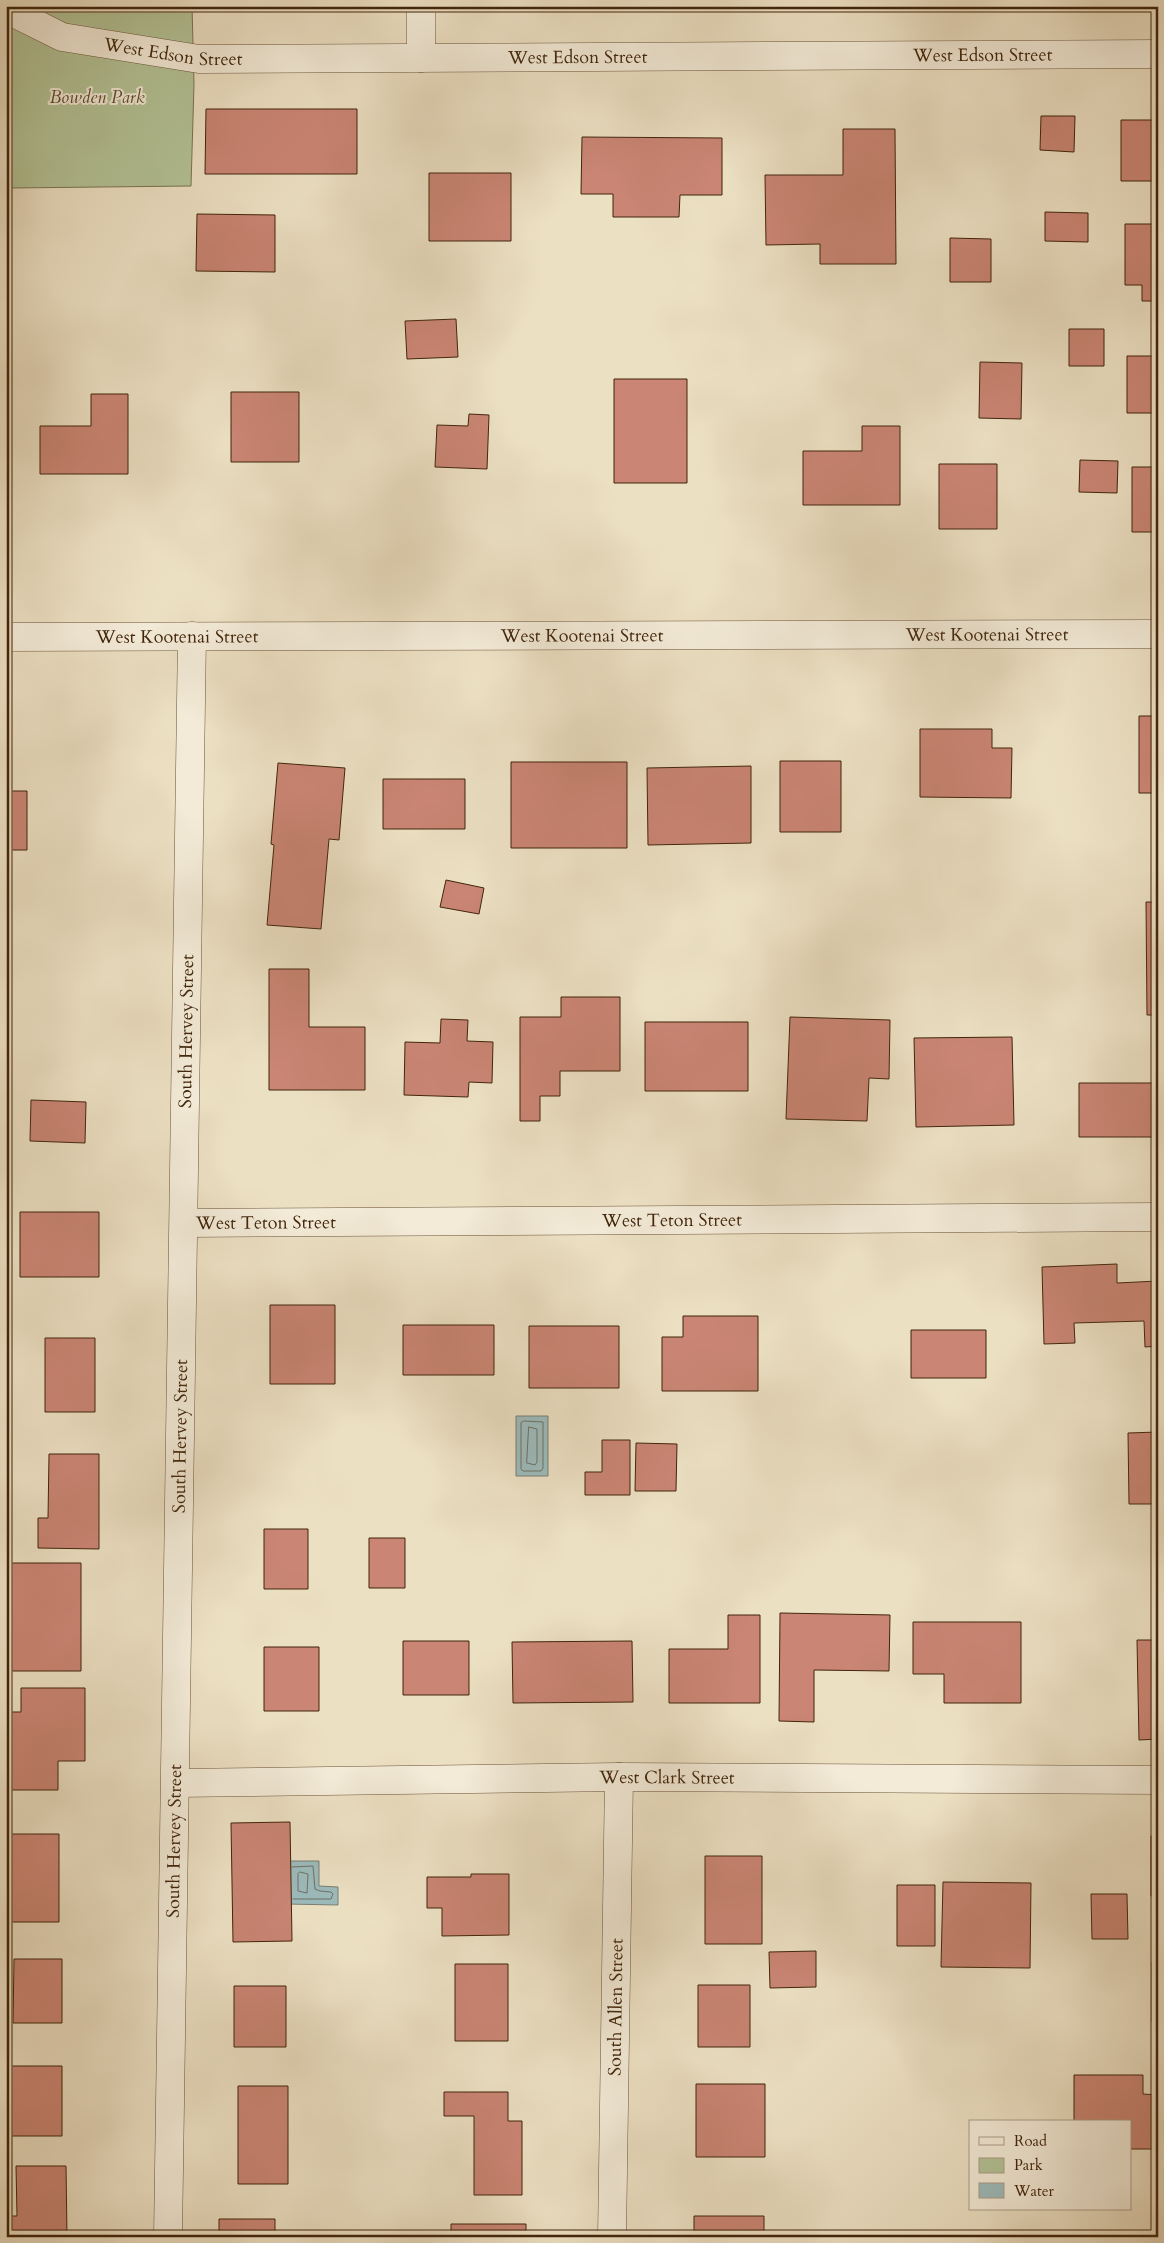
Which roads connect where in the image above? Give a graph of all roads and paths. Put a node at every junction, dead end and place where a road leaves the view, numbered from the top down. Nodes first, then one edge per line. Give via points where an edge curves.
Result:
1 (421, 6) edge
2 (6, 9) edge
3 (1158, 54) edge
4 (421, 58) junction
5 (1158, 634) edge
6 (192, 636) junction
7 (6, 637) edge
8 (1158, 1217) edge
9 (184, 1222) junction
10 (619, 1778) junction
11 (1158, 1780) edge
12 (176, 1783) junction
13 (168, 2237) edge
14 (612, 2237) edge

1 - 4 street
2 - 4 street, West Edson Street via 62,37 199,59
3 - 4 street, West Edson Street
5 - 6 street, West Kootenai Street
6 - 7 street, West Kootenai Street
6 - 9 street, South Hervey Street
8 - 9 street, West Teton Street
9 - 12 street, South Hervey Street
10 - 11 street, West Clark Street
10 - 12 street, West Clark Street
10 - 14 street, South Allen Street
12 - 13 street, South Hervey Street

